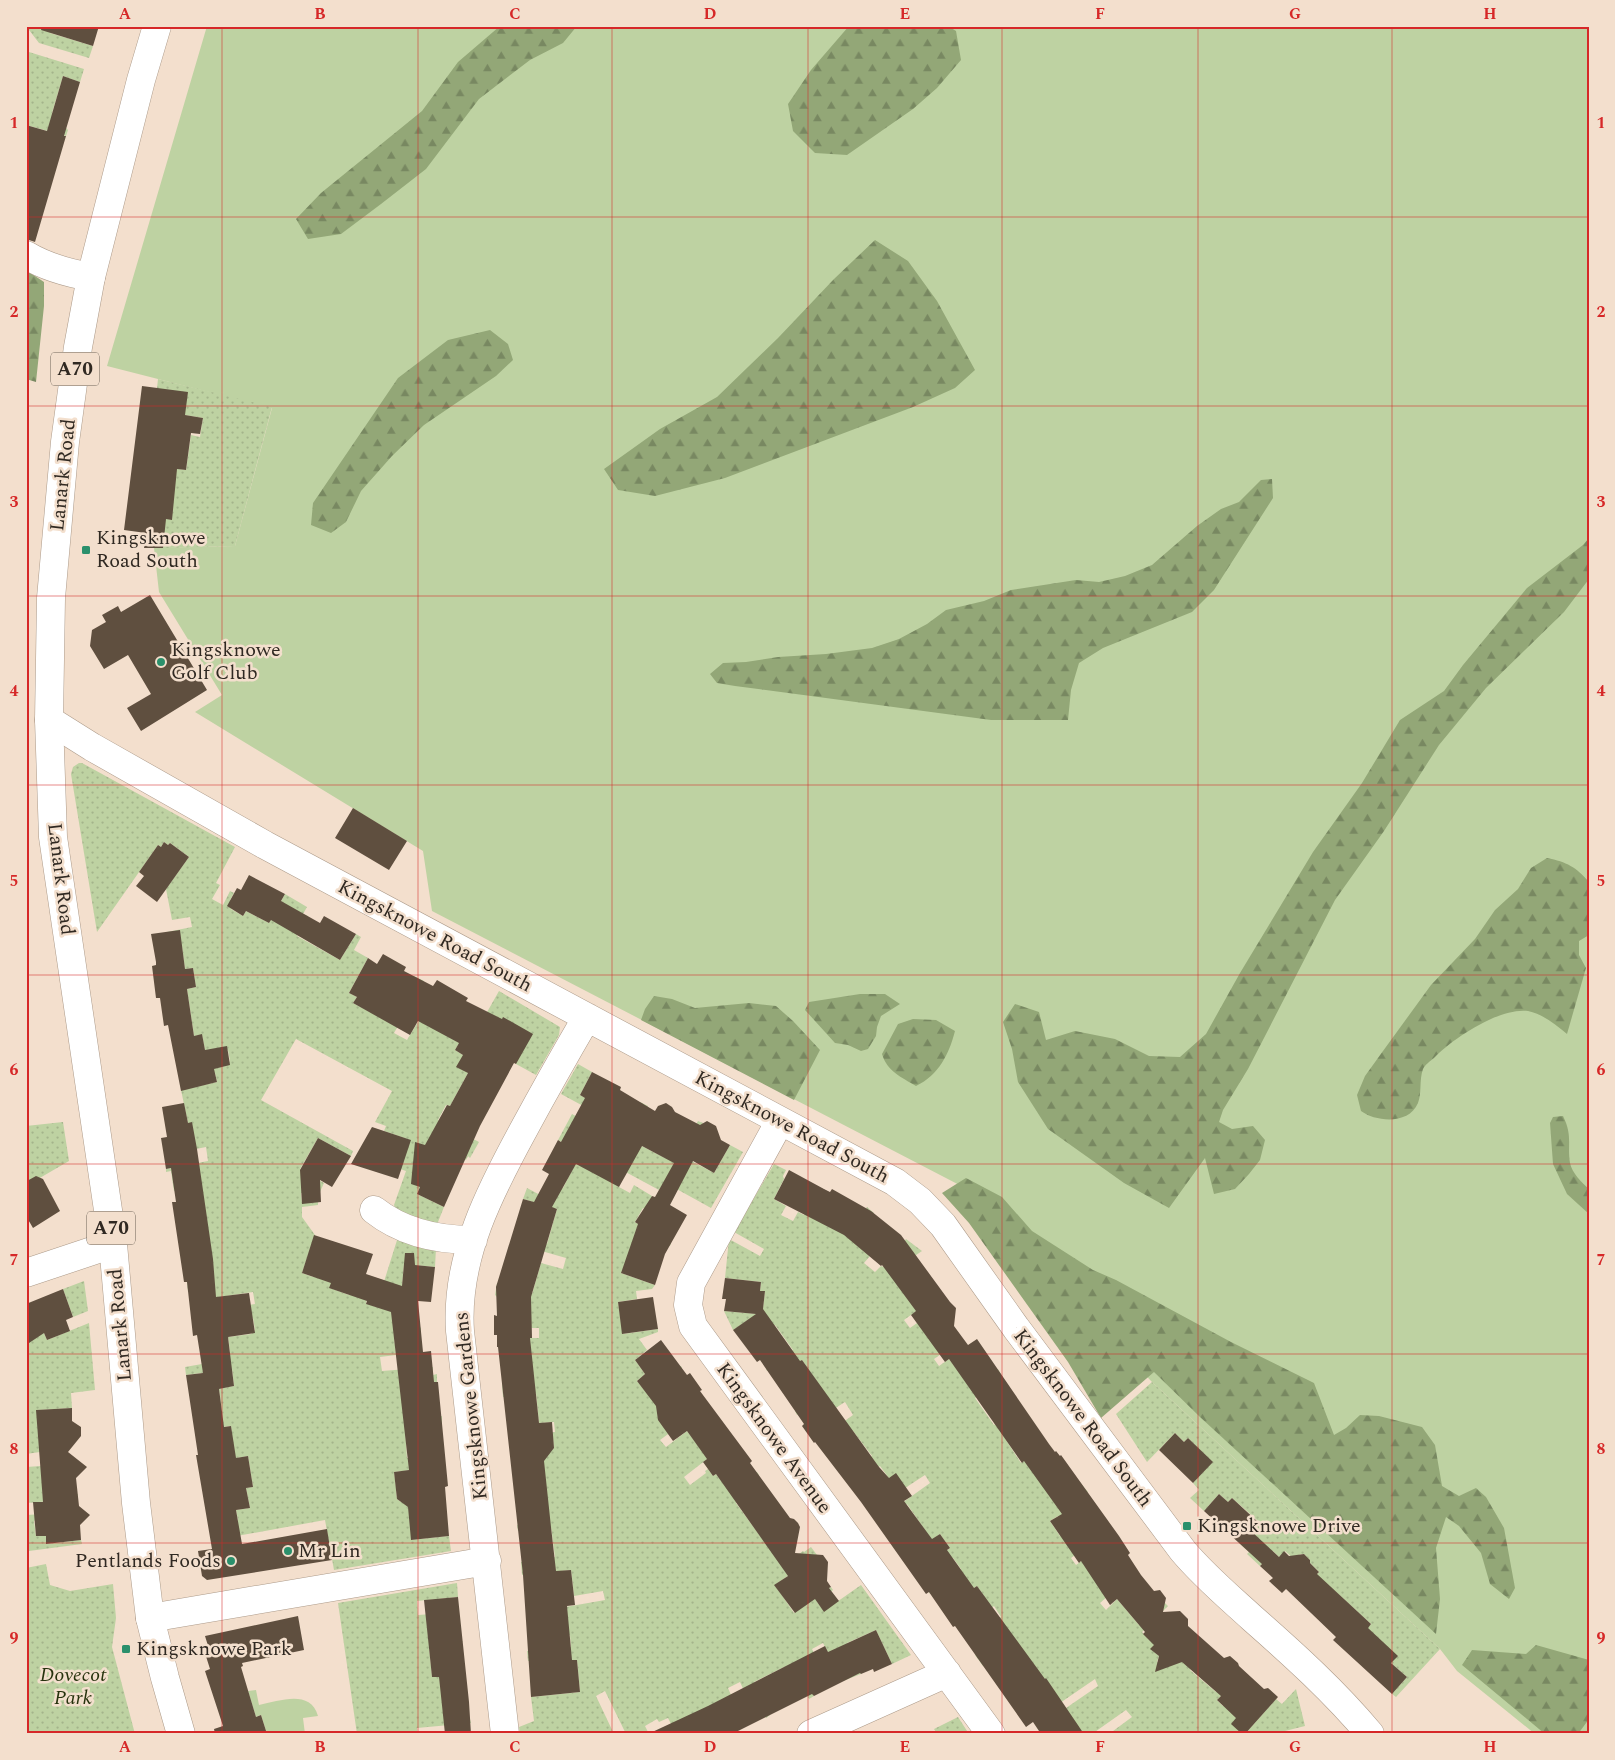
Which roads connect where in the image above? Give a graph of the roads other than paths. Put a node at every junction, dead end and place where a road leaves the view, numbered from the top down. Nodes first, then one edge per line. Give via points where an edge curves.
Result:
1 (157, 26) edge
2 (26, 255) edge
3 (91, 277) junction
4 (48, 720) junction
5 (586, 1017) junction
6 (780, 1121) junction
7 (374, 1210) dead end
8 (473, 1240) junction
9 (113, 1244) junction
10 (26, 1273) edge
11 (487, 1561) junction
12 (150, 1618) junction
13 (947, 1673) junction
14 (181, 1734) edge
15 (505, 1734) edge
16 (811, 1734) edge
17 (991, 1734) edge
18 (1370, 1734) edge

1 - 3 street, Lanark Road / A70
2 - 3 street via 65,272
3 - 4 street, Lanark Road / A70 via 65,442 51,598
4 - 5 street, Kingsknowe Road South via 265,845
4 - 9 street, Lanark Road / A70 via 53,837
5 - 6 street, Kingsknowe Road South
5 - 8 street, Kingsknowe Gardens via 502,1169 485,1204
6 - 13 street, Kingsknowe Avenue via 691,1283 688,1313 707,1346
6 - 18 street, Kingsknowe Road South via 895,1182 934,1214 1183,1551 1342,1702
7 - 8 street via 411,1231 433,1237
8 - 11 street, Kingsknowe Gardens via 461,1295 460,1321
9 - 10 street
9 - 12 street, Lanark Road / A70 via 134,1484
11 - 12 street
11 - 15 street, Kingsknowe Gardens
12 - 14 street, Lanark Road / A70
13 - 16 street
13 - 17 street, Kingsknowe Avenue

